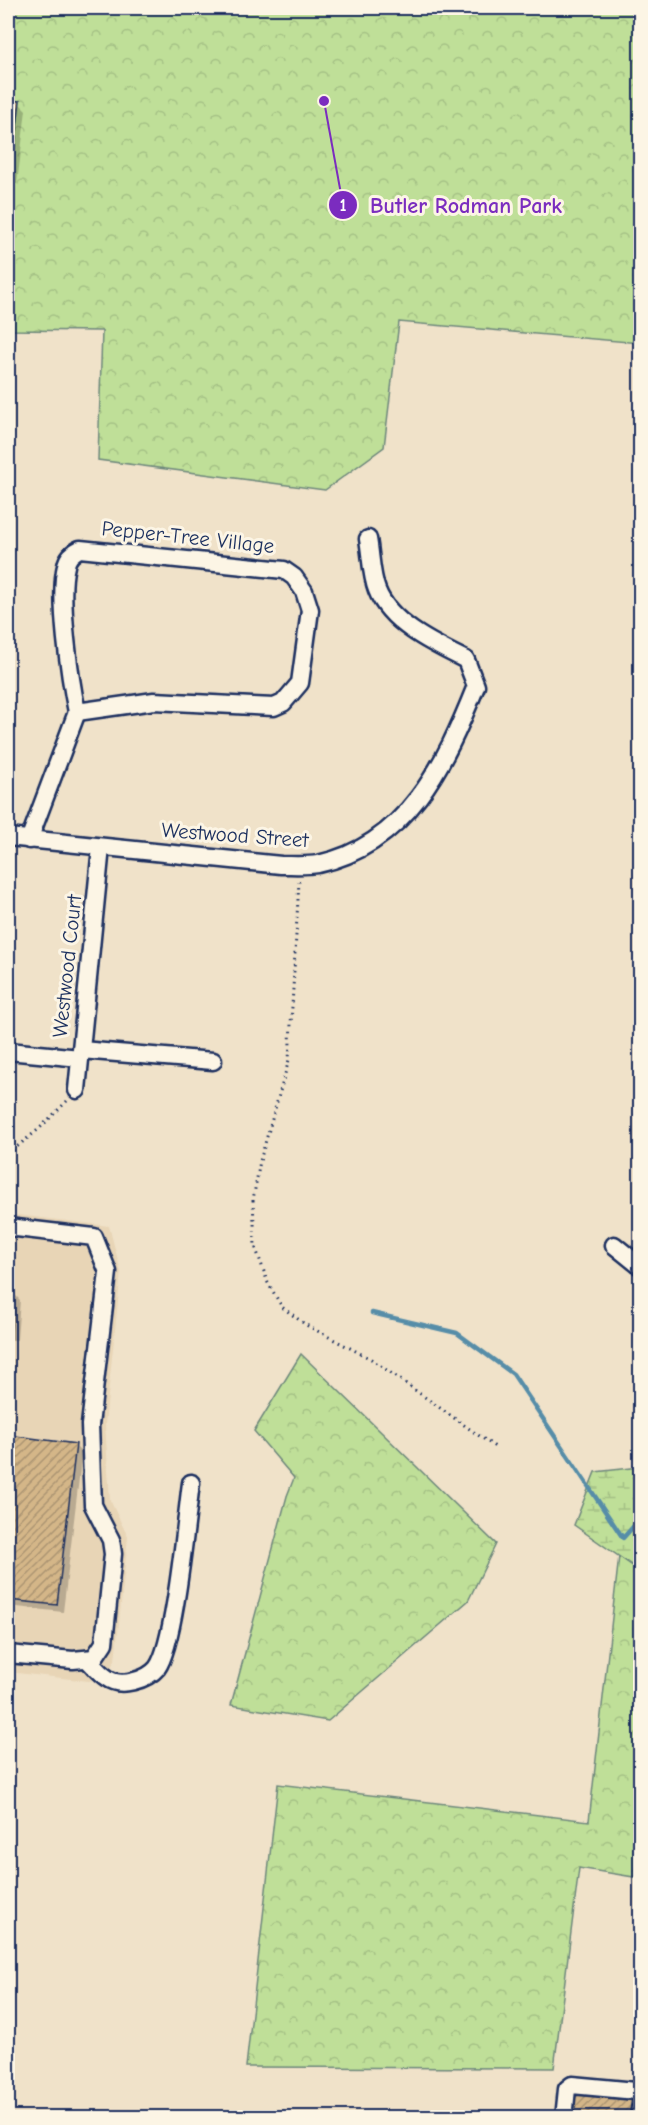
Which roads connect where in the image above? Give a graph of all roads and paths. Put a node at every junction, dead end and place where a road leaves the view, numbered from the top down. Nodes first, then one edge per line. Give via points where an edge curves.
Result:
1 (368, 539) dead end
2 (76, 712) junction
3 (8, 837) edge
4 (29, 840) junction
5 (101, 847) junction
6 (300, 865) junction
7 (8, 1051) edge
8 (81, 1054) junction
9 (213, 1061) dead end
10 (77, 1090) joint
11 (8, 1154) edge
12 (8, 1227) edge
13 (614, 1245) dead end
14 (640, 1266) edge
15 (495, 1448) dead end
16 (191, 1484) dead end
17 (8, 1654) edge
18 (87, 1659) junction
19 (640, 2094) edge
20 (640, 2110) edge
21 (564, 2118) edge
22 (640, 2118) edge

1 - 6 street, Westwood Street via 377,590 390,609 420,637 466,660 476,686 428,784 400,821 362,849
2 - 2 street, Pepper-Tree Village via 154,700 265,708 283,703 300,683 303,668 310,610 304,591 294,577 271,567 98,549 74,552 65,567 64,582 65,628
2 - 4 street, Pepper-Tree Village
3 - 4 street, Westwood Street
4 - 5 street, Westwood Street
5 - 6 street, Westwood Street
5 - 8 street, Westwood Court
6 - 15 path via 289,1060 266,1136 253,1200 258,1255 282,1307 306,1325 371,1359
7 - 8 street
8 - 9 street
8 - 10 street, Westwood Court
10 - 11 path
12 - 18 street via 94,1238 108,1272 90,1425 93,1505 111,1540 113,1554 104,1643 94,1658
13 - 14 street
16 - 18 street via 169,1640 157,1668 142,1679 108,1680
17 - 18 street
19 - 21 street via 572,2085 567,2089
20 - 22 street

